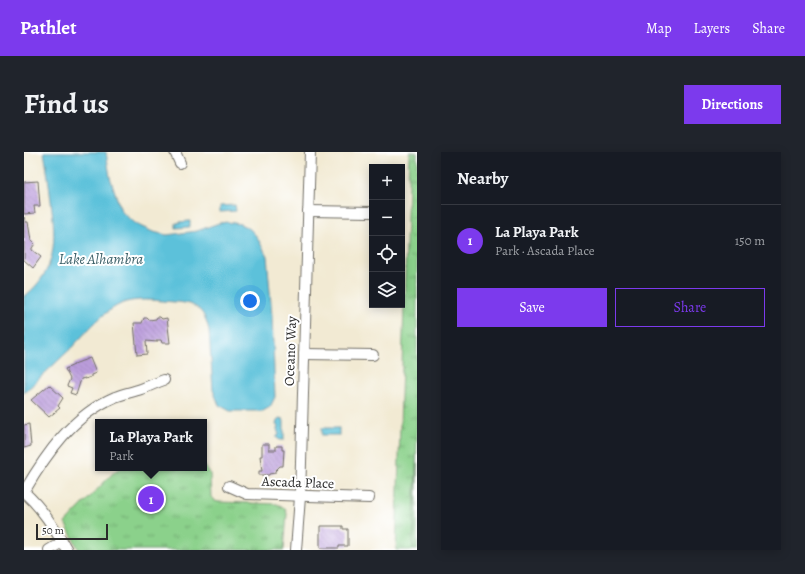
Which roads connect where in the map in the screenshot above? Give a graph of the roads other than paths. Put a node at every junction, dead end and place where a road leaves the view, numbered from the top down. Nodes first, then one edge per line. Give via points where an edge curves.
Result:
1 (175, 152) edge
2 (310, 152) edge
3 (180, 163) dead end
4 (308, 211) junction
5 (369, 212) edge
6 (304, 354) junction
7 (373, 355) dead end
8 (164, 380) dead end
9 (229, 486) dead end
10 (24, 492) edge
11 (300, 497) junction
12 (369, 498) dead end
13 (65, 546) edge
14 (49, 550) edge
15 (296, 550) edge

1 - 3 street
2 - 4 street, Oceano Way
4 - 5 street
4 - 6 street, Oceano Way
6 - 7 street
6 - 11 street, Oceano Way
8 - 10 street via 115,397 75,423
9 - 11 street, Ascada Place via 247,494
10 - 13 street via 36,503
11 - 12 street, Ascada Place
11 - 15 street, Oceano Way
13 - 14 street

